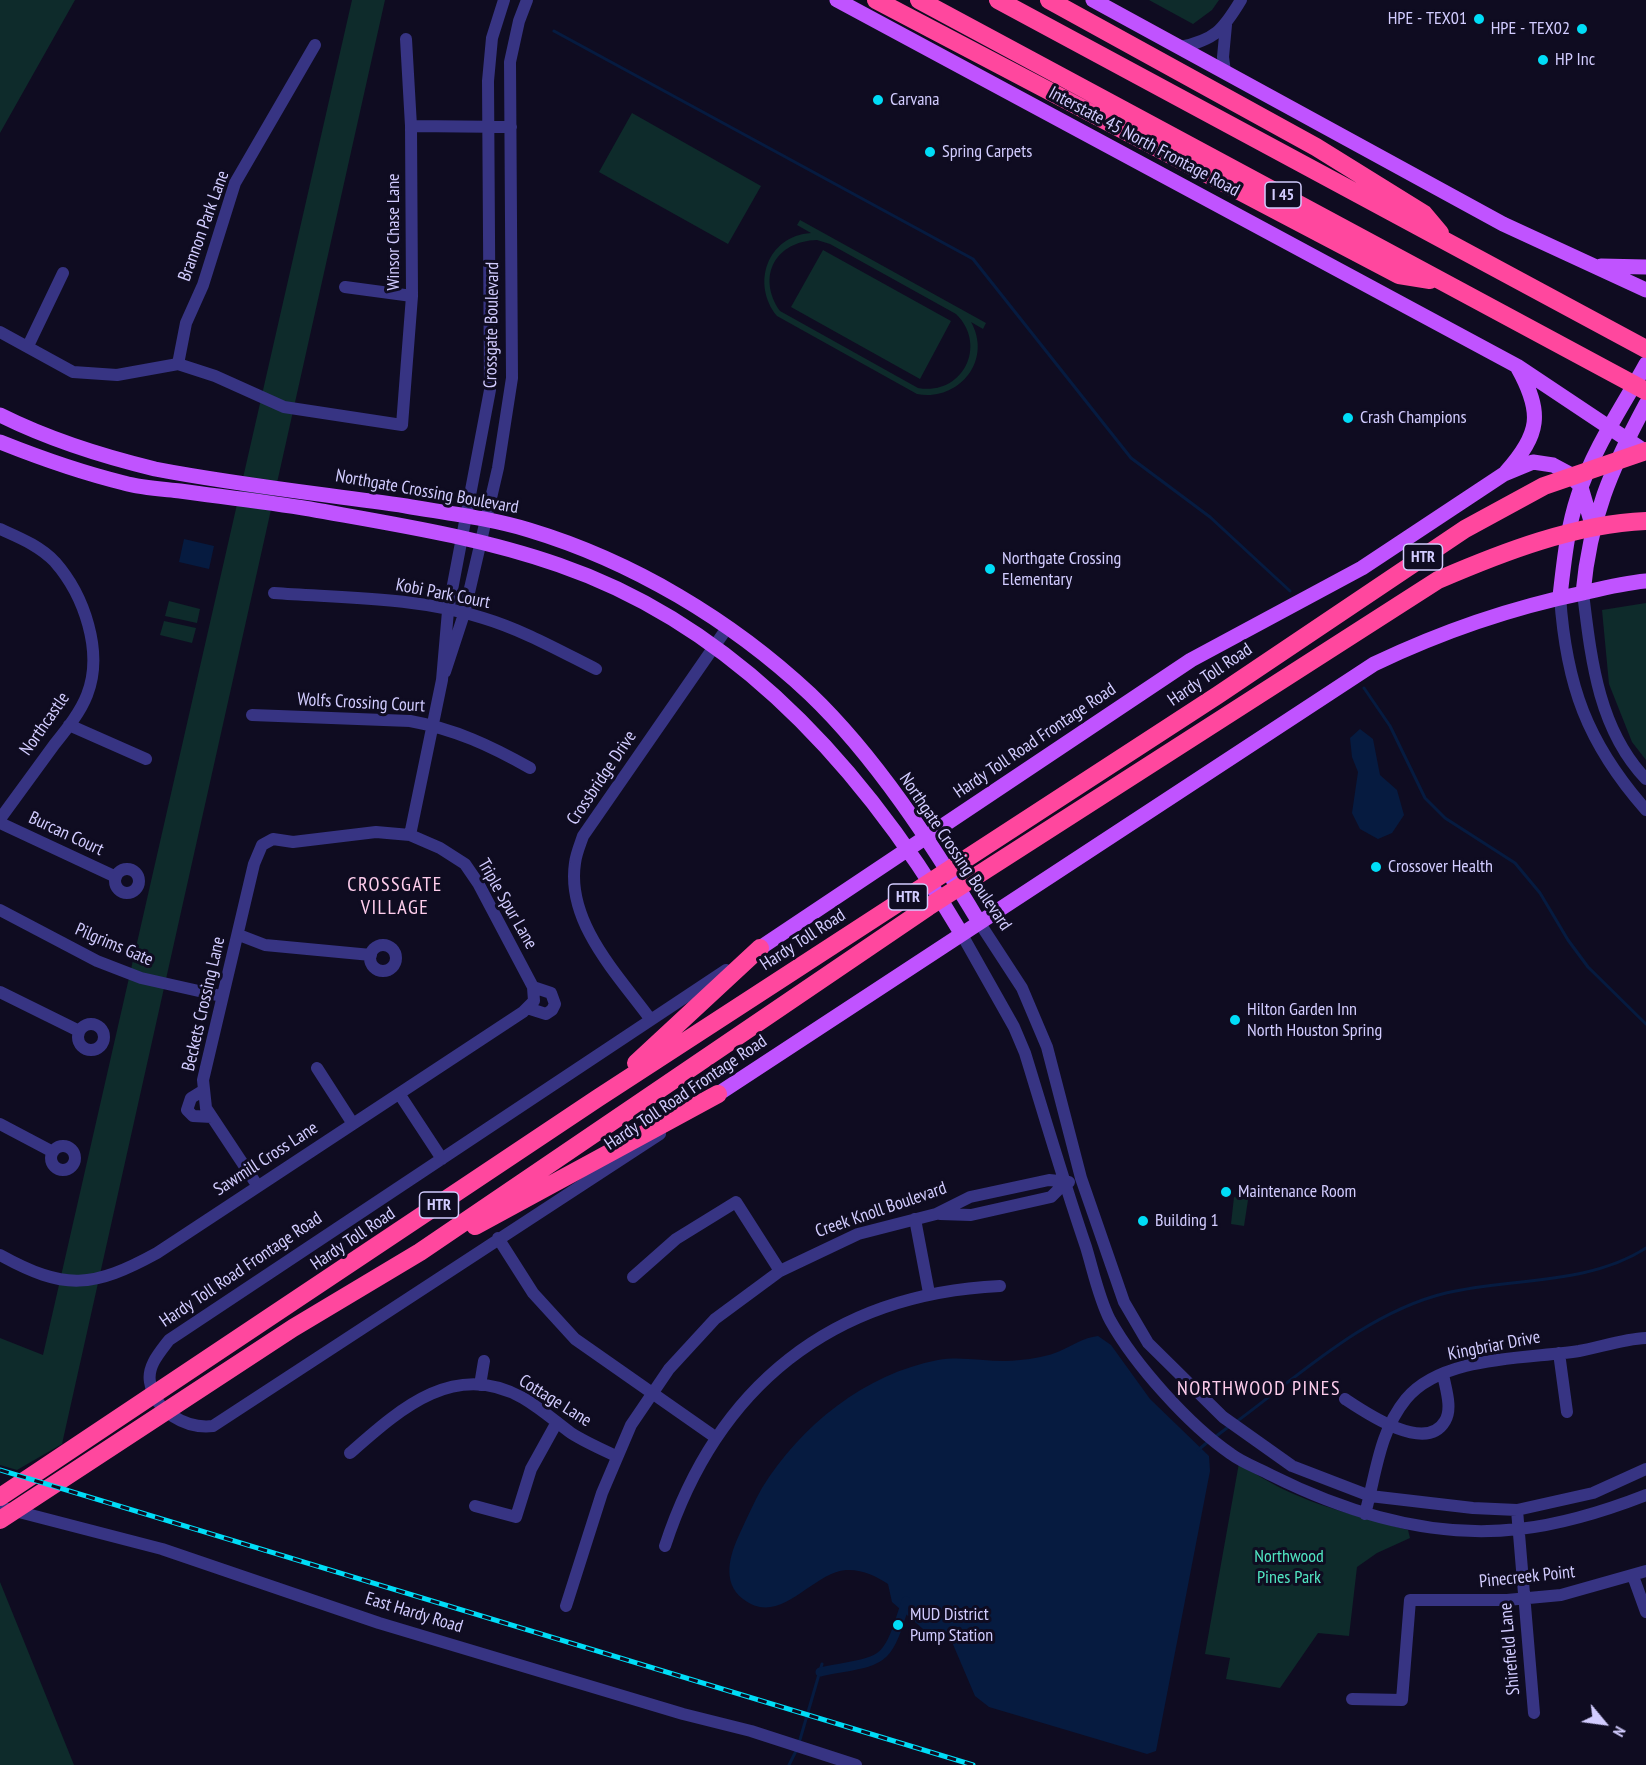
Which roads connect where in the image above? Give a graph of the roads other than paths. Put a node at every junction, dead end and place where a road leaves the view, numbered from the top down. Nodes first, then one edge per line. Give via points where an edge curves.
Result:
1 (504, 0) edge
2 (527, 0) edge
3 (837, 0) edge
4 (876, 0) edge
5 (920, 0) edge
6 (998, 0) edge
7 (1049, 0) edge
8 (1093, 0) edge
9 (1241, 0) edge
10 (1226, 25) junction
11 (406, 39) dead end
12 (315, 45) dead end
13 (1180, 47) junction
14 (1225, 72) junction
15 (411, 126) junction
16 (487, 126) junction
17 (511, 127) junction
18 (1449, 243) junction
19 (490, 259) junction
20 (512, 260) junction
21 (1590, 266) junction
22 (1646, 267) edge
23 (63, 273) dead end
24 (1444, 282) junction
25 (345, 286) dead end
26 (1646, 290) edge
27 (412, 296) junction
28 (0, 332) edge
29 (28, 346) junction
30 (1646, 349) edge
31 (178, 364) junction
32 (1646, 364) edge
33 (1517, 366) junction
34 (490, 390) junction
35 (1646, 391) edge
36 (510, 392) junction
37 (1646, 404) edge
38 (0, 415) edge
39 (1613, 423) junction
40 (1630, 434) junction
41 (0, 442) edge
42 (1646, 452) edge
43 (1594, 457) junction
44 (127, 462) junction
45 (1559, 468) junction
46 (1504, 474) junction
47 (125, 483) junction
48 (310, 492) junction
49 (1587, 495) junction
50 (308, 509) junction
51 (465, 515) junction
52 (485, 520) junction
53 (1646, 521) edge
54 (0, 529) edge
55 (460, 537) junction
56 (480, 542) junction
57 (593, 554) junction
58 (585, 575) junction
59 (1646, 581) edge
60 (274, 593) dead end
61 (1583, 593) junction
62 (1560, 596) junction
63 (448, 610) junction
64 (464, 614) junction
65 (728, 628) junction
66 (715, 646) junction
67 (596, 669) dead end
68 (442, 680) junction
69 (252, 715) dead end
70 (69, 725) junction
71 (433, 725) junction
72 (842, 729) junction
73 (824, 743) junction
74 (1626, 751) junction
75 (146, 759) dead end
76 (1606, 761) junction
77 (530, 768) dead end
78 (1646, 779) edge
79 (1646, 810) edge
80 (0, 821) edge
81 (410, 835) junction
82 (929, 842) junction
83 (258, 854) joint
84 (911, 856) junction
85 (116, 877) dead end
86 (1, 911) edge
87 (979, 922) junction
88 (961, 933) junction
89 (239, 935) junction
90 (760, 948) junction
91 (371, 955) dead end
92 (533, 987) junction
93 (0, 992) edge
94 (221, 996) junction
95 (530, 1004) junction
96 (651, 1020) junction
97 (79, 1031) dead end
98 (1047, 1047) junction
99 (1025, 1053) junction
100 (317, 1068) dead end
101 (204, 1090) junction
102 (400, 1095) junction
103 (718, 1095) junction
104 (598, 1098) junction
105 (212, 1117) junction
106 (0, 1124) edge
107 (353, 1124) junction
108 (53, 1152) dead end
109 (442, 1159) junction
110 (1081, 1178) junction
111 (1065, 1183) junction
112 (258, 1185) junction
113 (936, 1214) junction
114 (915, 1219) junction
115 (498, 1238) junction
116 (420, 1252) junction
117 (0, 1255) edge
118 (780, 1271) junction
119 (633, 1277) dead end
120 (1000, 1286) dead end
121 (929, 1293) junction
122 (1646, 1338) edge
123 (1559, 1353) junction
124 (484, 1361) dead end
125 (1443, 1374) junction
126 (480, 1385) junction
127 (652, 1393) junction
128 (1345, 1399) dead end
129 (1568, 1412) dead end
130 (557, 1422) junction
131 (1389, 1426) junction
132 (715, 1437) junction
133 (350, 1453) dead end
134 (616, 1456) junction
135 (1646, 1469) edge
136 (1370, 1496) junction
137 (1646, 1496) edge
138 (0, 1497) edge
139 (475, 1506) dead end
140 (0, 1507) edge
141 (1517, 1510) junction
142 (1365, 1514) junction
143 (0, 1520) edge
144 (1518, 1529) junction
145 (665, 1546) dead end
146 (1646, 1572) edge
147 (1633, 1576) junction
148 (1524, 1599) junction
149 (566, 1606) dead end
150 (1646, 1612) edge
151 (1352, 1700) dead end
152 (1534, 1713) dead end
153 (856, 1765) edge

1 - 16 street, Crossgate Boulevard via 489,59
2 - 17 street, Crossgate Boulevard via 510,62
3 - 33 main road, Interstate 45 North Frontage Road
4 - 24 highway via 1399,275
5 - 24 highway, I 45
6 - 18 highway, I 45
7 - 18 highway via 1335,158 1424,214
8 - 13 main road
9 - 10 street
10 - 13 street via 1203,43
10 - 14 street
11 - 15 street, Winsor Chase Lane
12 - 31 street, Brannon Park Lane via 235,183 186,323
13 - 14 main road
14 - 21 main road via 1503,224
15 - 16 street
15 - 27 street, Winsor Chase Lane
16 - 17 street
16 - 19 street, Crossgate Boulevard
17 - 20 street, Crossgate Boulevard
18 - 30 highway, I 45
19 - 20 street
19 - 34 street, Crossgate Boulevard
20 - 36 street, Crossgate Boulevard
21 - 22 main road
21 - 26 main road
23 - 29 street
24 - 35 highway, I 45
25 - 27 street
27 - 31 street, Winsor Chase Lane via 402,425 284,407
28 - 29 street
29 - 31 street via 73,372 117,375
32 - 39 main road
33 - 39 main road, Interstate 45 North Frontage Road
33 - 46 main road via 1532,392 1534,430 1524,452
34 - 36 street
34 - 51 street, Crossgate Boulevard
36 - 52 street, Crossgate Boulevard
37 - 40 main road
38 - 44 main road, Northgate Crossing Boulevard via 58,441
39 - 40 main road, Interstate 45 North Frontage Road
39 - 43 main road
40 - 42 main road, Interstate 45 North Frontage Road
40 - 49 main road
41 - 47 main road, Northgate Crossing Boulevard
42 - 104 highway, Hardy Toll Road / HTR via 1544,486 1465,529 1218,695
43 - 45 main road via 1572,468
43 - 49 main road
44 - 47 main road
44 - 48 main road, Northgate Crossing Boulevard via 180,474
45 - 46 main road via 1533,462
45 - 49 main road
46 - 82 main road, Hardy Toll Road Frontage Road via 1362,568 1191,660
47 - 50 main road, Northgate Crossing Boulevard
48 - 50 main road
48 - 51 main road, Northgate Crossing Boulevard
49 - 61 main road via 1593,528
49 - 62 main road via 1568,528
50 - 55 main road, Northgate Crossing Boulevard
51 - 52 main road, Northgate Crossing Boulevard
51 - 55 street, Crossgate Boulevard
52 - 56 street, Crossgate Boulevard
52 - 57 main road, Northgate Crossing Boulevard via 528,530
53 - 116 highway, HTR via 1554,537 1508,550 1438,579 928,907
54 - 70 street, Northcastle via 31,543 54,561 81,605 92,668 88,695
55 - 56 main road, Northgate Crossing Boulevard
55 - 63 street, Crossgate Boulevard
56 - 58 main road, Northgate Crossing Boulevard
56 - 64 street, Crossgate Boulevard
57 - 58 main road
57 - 65 main road, Northgate Crossing Boulevard via 662,587
58 - 66 main road, Northgate Crossing Boulevard via 668,616
59 - 61 main road, Hardy Toll Road Frontage Road
60 - 63 street, Kobi Park Court
61 - 62 main road, Hardy Toll Road Frontage Road
61 - 74 street via 1596,684
62 - 76 street via 1577,700
62 - 87 main road, Hardy Toll Road Frontage Road via 1482,620 1374,664
63 - 64 street, Kobi Park Court
63 - 68 street, Crossgate Boulevard
64 - 67 street, Kobi Park Court via 540,640
64 - 68 street, Crossgate Boulevard
65 - 66 street, Crossbridge Drive
65 - 72 main road, Northgate Crossing Boulevard via 810,694
66 - 73 main road, Northgate Crossing Boulevard via 782,700
66 - 96 street, Crossbridge Drive via 583,836 575,864 579,901 593,941
68 - 71 street, Crossgate Boulevard
69 - 71 street, Wolfs Crossing Court
70 - 75 street
70 - 80 street, Northcastle
71 - 77 street, Wolfs Crossing Court via 485,743
71 - 81 street, Crossgate Boulevard
72 - 73 main road
72 - 82 main road, Northgate Crossing Boulevard
73 - 84 main road, Northgate Crossing Boulevard via 858,781
74 - 76 street
74 - 78 street
76 - 79 street
80 - 85 street, Burcan Court
81 - 83 street, Triple Spur Lane via 376,832 293,842 273,839 262,845
81 - 92 street, Triple Spur Lane via 465,864
82 - 84 main road, Hardy Toll Road Frontage Road
82 - 87 main road, Northgate Crossing Boulevard
83 - 89 street, Beckets Crossing Lane
84 - 88 main road, Northgate Crossing Boulevard
84 - 90 main road, Hardy Toll Road Frontage Road
86 - 94 street, Pilgrims Gate via 97,962 141,978
87 - 88 main road, Hardy Toll Road Frontage Road
87 - 98 street, Northgate Crossing Boulevard via 1022,988
88 - 99 street, Northgate Crossing Boulevard
88 - 103 main road, Hardy Toll Road Frontage Road
89 - 91 street via 265,945
89 - 94 street, Beckets Crossing Lane
90 - 96 street, Hardy Toll Road Frontage Road
90 - 104 highway
92 - 95 street, Triple Spur Lane
92 - 95 street via 551,993 555,1004 546,1014
93 - 97 street
94 - 101 street, Beckets Crossing Lane
95 - 102 street, Sawmill Cross Lane
96 - 109 street, Hardy Toll Road Frontage Road
98 - 99 street
98 - 110 street, Northgate Crossing Boulevard
99 - 111 street, Northgate Crossing Boulevard
100 - 107 street
101 - 105 street, Beckets Crossing Lane via 206,1108
101 - 105 street via 191,1098 188,1110 193,1116
102 - 107 street, Sawmill Cross Lane
102 - 109 street
103 - 115 street, Hardy Toll Road Frontage Road
103 - 116 highway via 500,1214
104 - 138 highway, Hardy Toll Road / HTR
105 - 112 street, Beckets Crossing Lane
106 - 108 street
107 - 112 street, Sawmill Cross Lane
109 - 115 street, Hardy Toll Road Frontage Road via 169,1340 153,1361 150,1381 160,1406 182,1422 213,1426
110 - 111 street, Creek Knoll Boulevard
110 - 136 street, Northgate Crossing Boulevard via 1124,1302 1148,1343 1223,1417 1292,1466
111 - 113 street, Creek Knoll Boulevard via 1049,1180 970,1197
111 - 113 street via 1051,1197 971,1215
111 - 142 street, Northgate Crossing Boulevard via 1109,1319 1136,1359 1203,1431 1233,1456 1291,1485
112 - 117 street, Sawmill Cross Lane via 157,1253 112,1275 63,1282
113 - 114 street, Creek Knoll Boulevard
114 - 118 street, Creek Knoll Boulevard via 858,1234
114 - 121 street
115 - 127 street via 553,1317 602,1359
116 - 143 highway, HTR via 293,1328
118 - 119 street via 736,1202 676,1239
118 - 127 street, Creek Knoll Boulevard via 715,1319
120 - 121 street
121 - 132 street via 873,1311 803,1348 751,1394
122 - 123 street, Kingbriar Drive
123 - 125 street, Kingbriar Drive via 1518,1357
123 - 129 street
124 - 126 street
125 - 131 street, Kingbriar Drive via 1415,1389
125 - 131 street via 1446,1421 1433,1431 1420,1434
126 - 130 street, Cottage Lane via 520,1397
126 - 133 street, Cottage Lane via 440,1389 422,1396 401,1408
127 - 132 street
127 - 134 street, Creek Knoll Boulevard
128 - 131 street
130 - 134 street, Cottage Lane
130 - 139 street via 531,1469 516,1517
131 - 136 street, Kingbriar Drive via 1376,1461
132 - 145 street via 686,1489
134 - 149 street, Creek Knoll Boulevard
135 - 141 street, Northgate Crossing Boulevard via 1593,1493
136 - 141 street, Northgate Crossing Boulevard
136 - 142 street, Kingbriar Drive
137 - 144 street, Northgate Crossing Boulevard via 1586,1516
140 - 153 street, East Hardy Road via 152,1546 380,1623
141 - 144 street, Shirefield Lane
142 - 144 street, Northgate Crossing Boulevard via 1439,1528
144 - 148 street, Shirefield Lane
146 - 147 street, Pinecreek Point
147 - 148 street, Pinecreek Point via 1561,1595
147 - 150 street
148 - 151 street, Pinecreek Point via 1410,1600 1402,1700
148 - 152 street, Shirefield Lane

